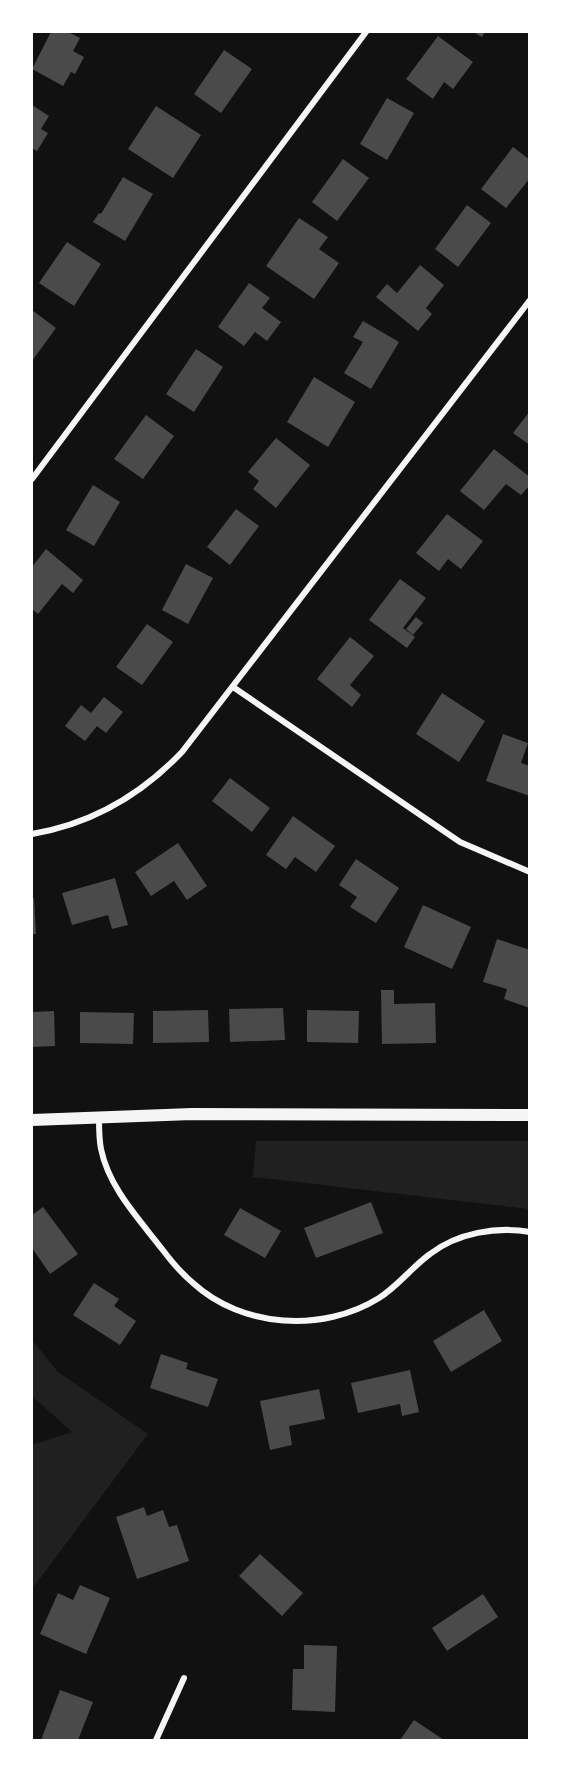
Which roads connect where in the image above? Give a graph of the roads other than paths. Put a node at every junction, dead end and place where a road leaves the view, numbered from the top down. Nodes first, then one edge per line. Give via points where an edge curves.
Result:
1 (366, 32) edge
2 (530, 300) edge
3 (32, 479) edge
4 (233, 687) junction
5 (32, 834) edge
6 (530, 872) edge
7 (530, 1115) edge
8 (99, 1117) junction
9 (32, 1120) edge
10 (530, 1232) edge
11 (184, 1678) dead end
12 (156, 1740) edge

1 - 3 street
2 - 4 street
4 - 5 street via 182,752 144,787 92,817
4 - 6 street via 460,842
7 - 8 main road
8 - 9 main road
8 - 10 street via 101,1150 114,1185 170,1260 194,1284 223,1304 257,1316 285,1322 316,1321 345,1314 379,1298 431,1253 457,1239 487,1230
11 - 12 street

